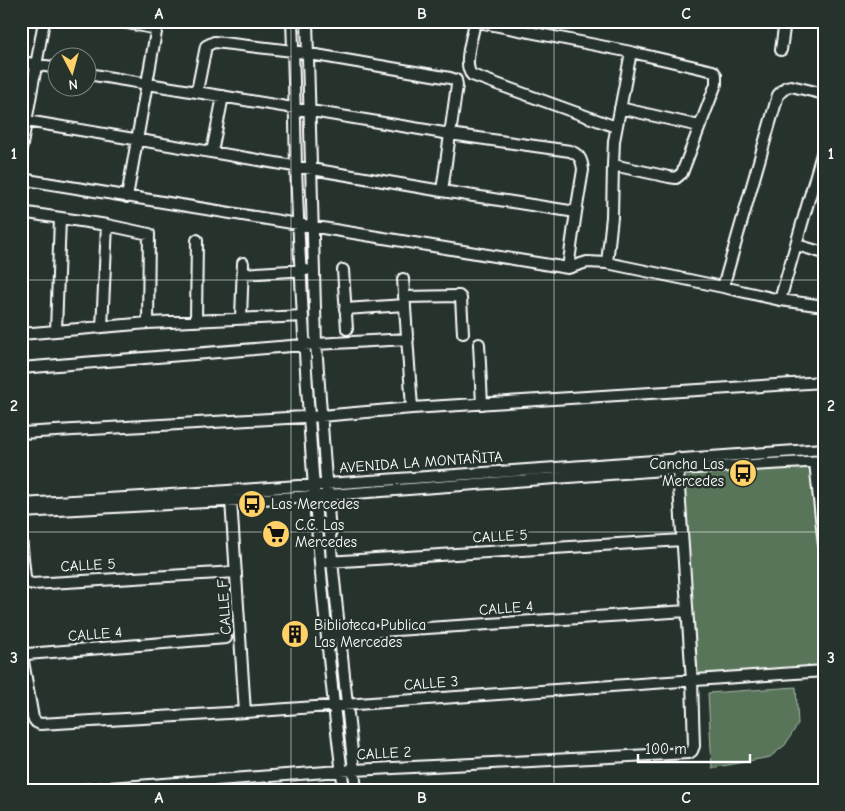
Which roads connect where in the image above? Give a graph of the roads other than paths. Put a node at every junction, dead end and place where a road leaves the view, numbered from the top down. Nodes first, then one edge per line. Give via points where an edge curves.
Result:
1 (44, 21) edge
2 (118, 21) edge
3 (292, 21) edge
4 (307, 21) edge
5 (474, 21) edge
6 (785, 21) edge
7 (135, 23) edge
8 (781, 50) dead end
9 (293, 51) junction
10 (631, 52) junction
11 (308, 54) junction
12 (21, 62) edge
13 (36, 64) junction
14 (48, 66) edge
15 (98, 76) edge
16 (148, 84) junction
17 (197, 91) junction
18 (824, 94) edge
19 (223, 96) junction
20 (295, 107) junction
21 (620, 108) junction
22 (309, 109) junction
23 (24, 120) edge
24 (699, 126) junction
25 (616, 128) junction
26 (450, 134) junction
27 (138, 139) junction
28 (824, 147) edge
29 (21, 150) edge
30 (212, 152) junction
31 (613, 165) junction
32 (296, 167) junction
33 (311, 169) junction
34 (21, 179) edge
35 (442, 191) junction
36 (127, 197) junction
37 (21, 212) edge
38 (576, 212) junction
39 (60, 218) junction
40 (299, 224) junction
41 (107, 225) junction
42 (312, 226) junction
43 (197, 240) dead end
44 (797, 244) junction
45 (824, 253) edge
46 (607, 263) junction
47 (568, 268) junction
48 (314, 270) junction
49 (343, 270) dead end
50 (301, 271) junction
51 (403, 279) dead end
52 (723, 286) junction
53 (780, 300) junction
54 (404, 301) junction
55 (824, 306) edge
56 (345, 309) junction
57 (304, 316) junction
58 (241, 318) junction
59 (196, 321) junction
60 (148, 323) junction
61 (102, 327) junction
62 (347, 328) dead end
63 (56, 331) junction
64 (464, 332) dead end
65 (21, 334) edge
66 (408, 339) junction
67 (316, 344) junction
68 (479, 344) dead end
69 (305, 345) junction
70 (21, 368) edge
71 (824, 382) edge
72 (482, 404) junction
73 (412, 408) junction
74 (321, 416) junction
75 (310, 417) junction
76 (21, 433) edge
77 (824, 449) edge
78 (819, 462) edge
79 (677, 464) junction
80 (314, 490) junction
81 (327, 490) junction
82 (231, 500) junction
83 (21, 504) edge
84 (21, 512) edge
85 (21, 538) edge
86 (824, 538) edge
87 (682, 540) junction
88 (332, 561) junction
89 (320, 562) junction
90 (236, 572) junction
91 (688, 611) junction
92 (339, 634) junction
93 (326, 635) junction
94 (226, 638) dead end
95 (824, 671) edge
96 (692, 681) junction
97 (346, 704) junction
98 (333, 705) junction
99 (245, 712) junction
100 (40, 724) joint
101 (354, 770) junction
102 (341, 771) junction
103 (82, 790) edge
104 (344, 790) edge
105 (356, 790) edge

1 - 13 street
2 - 7 street
3 - 9 street
4 - 11 street
5 - 10 street
5 - 25 street via 467,62 472,75
6 - 8 street
7 - 16 street via 156,32
9 - 11 street
9 - 17 street via 209,43
9 - 20 street
10 - 21 street
10 - 24 street via 712,71 716,75 716,84
11 - 22 street
11 - 26 street via 456,80
12 - 13 street
13 - 14 street
13 - 23 street
15 - 16 street
16 - 17 street
16 - 27 street
17 - 19 street
18 - 52 street via 791,86 778,95
19 - 20 street
19 - 30 street
20 - 22 street
20 - 32 street
21 - 24 street
21 - 25 street
22 - 26 street
22 - 33 street
23 - 27 street
23 - 29 street
24 - 31 street via 682,173 676,178
25 - 31 street
26 - 35 street
26 - 38 street via 576,154 583,170
27 - 30 street
27 - 36 street
28 - 44 street
30 - 32 street
31 - 46 street
32 - 33 street
32 - 40 street
33 - 35 street
33 - 42 street
34 - 36 street
35 - 38 street
36 - 40 street
37 - 39 street
38 - 47 street
39 - 41 street
39 - 63 street
40 - 42 street
40 - 50 street
41 - 60 street via 149,234
41 - 61 street
42 - 47 street
42 - 48 street
43 - 59 street
44 - 45 street
44 - 53 street
46 - 47 street via 587,262
46 - 52 street
48 - 50 street
48 - 67 street
49 - 56 street
50 - 57 street
50 - 58 street via 243,268
51 - 54 street
52 - 53 street
53 - 55 street
54 - 56 street
54 - 64 street via 459,296
54 - 66 street
56 - 62 street
57 - 58 street
57 - 69 street
58 - 59 street
59 - 60 street
60 - 61 street
61 - 63 street
63 - 65 street
66 - 67 street
66 - 73 street
67 - 69 street
67 - 74 street
68 - 72 street
69 - 70 street
69 - 75 street
71 - 72 street
72 - 73 street
73 - 74 street
74 - 75 street
74 - 81 street
75 - 76 street
75 - 80 street
77 - 79 street, AVENIDA LA MONTAÑITA
78 - 79 street, AVENIDA LA MONTAÑITA
78 - 86 street
79 - 81 street, AVENIDA LA MONTAÑITA
79 - 87 street
80 - 81 street, AVENIDA LA MONTAÑITA
80 - 82 street, AVENIDA LA MONTAÑITA
80 - 83 street, AVENIDA LA MONTAÑITA
80 - 89 street
81 - 88 street
82 - 84 street, AVENIDA LA MONTAÑITA
82 - 90 street, CALLE F
85 - 90 street, CALLE 5 via 25,578 32,584
87 - 88 street, CALLE 5
87 - 91 street
88 - 89 street, CALLE 5
88 - 92 street
89 - 93 street
90 - 99 street, CALLE F
91 - 92 street, CALLE 4
91 - 96 street
92 - 93 street, CALLE 4
92 - 97 street
93 - 98 street
94 - 100 street, CALLE 4 via 27,654 23,661 33,718
95 - 96 street, CALLE 3
96 - 97 street, CALLE 3
96 - 101 street, CALLE 2 via 694,746 688,753
97 - 98 street, CALLE 3
97 - 101 street
98 - 99 street, CALLE 3
98 - 102 street
99 - 100 street, CALLE 3
101 - 102 street, CALLE 2
101 - 105 street
102 - 103 street, CALLE 2
102 - 104 street

